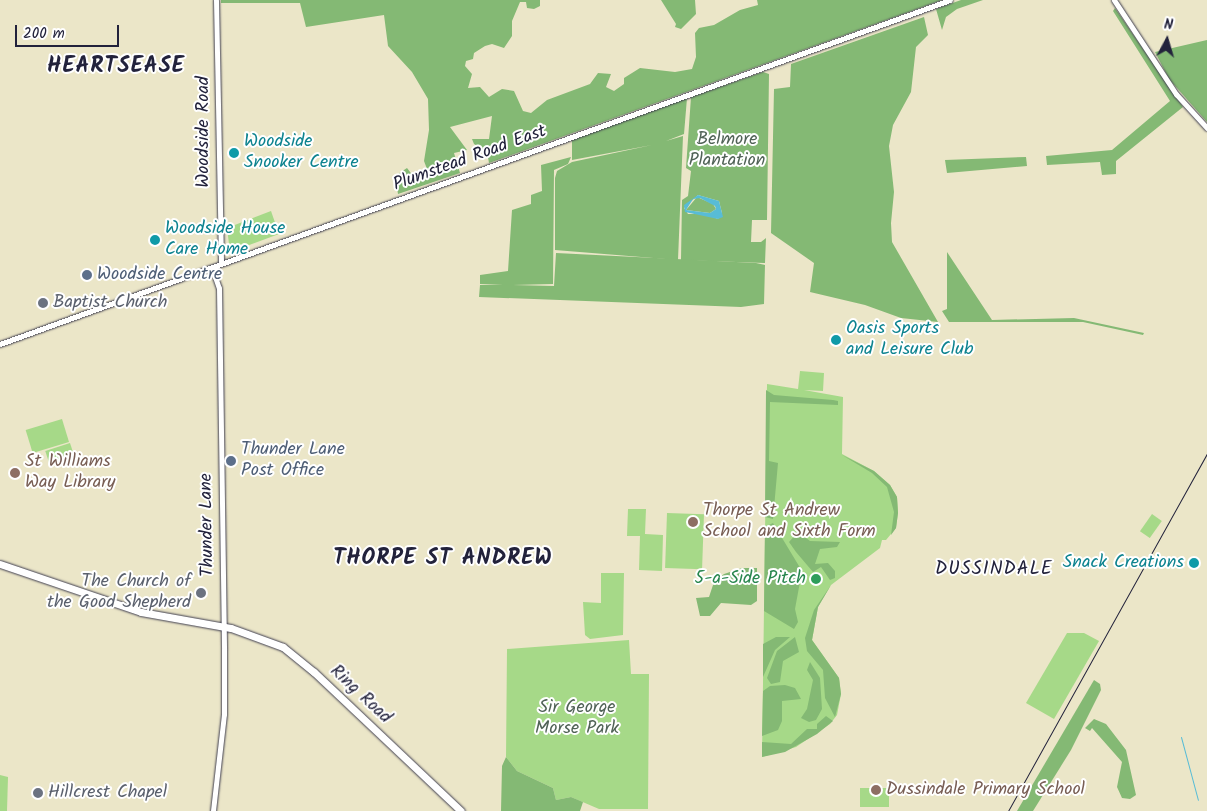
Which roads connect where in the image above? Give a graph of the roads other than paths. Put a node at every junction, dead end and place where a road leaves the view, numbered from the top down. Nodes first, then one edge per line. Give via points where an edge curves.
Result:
1 (216, 0) edge
2 (950, 0) edge
3 (1114, 0) edge
4 (1207, 128) edge
5 (221, 263) junction
6 (212, 268) junction
7 (0, 344) edge
8 (0, 564) edge
9 (224, 626) junction
10 (213, 811) edge
11 (461, 811) edge

1 - 5 street, Woodside Road
2 - 5 street, Plumstead Road East
3 - 4 street via 1176,94
5 - 6 street, Plumstead Road East
6 - 7 street, Plumstead Road East
6 - 9 street, Thunder Lane via 219,288
8 - 9 highway, Ring Road via 141,612
9 - 10 street, Thunder Lane via 224,714
9 - 11 highway, Ring Road via 263,637 295,656

